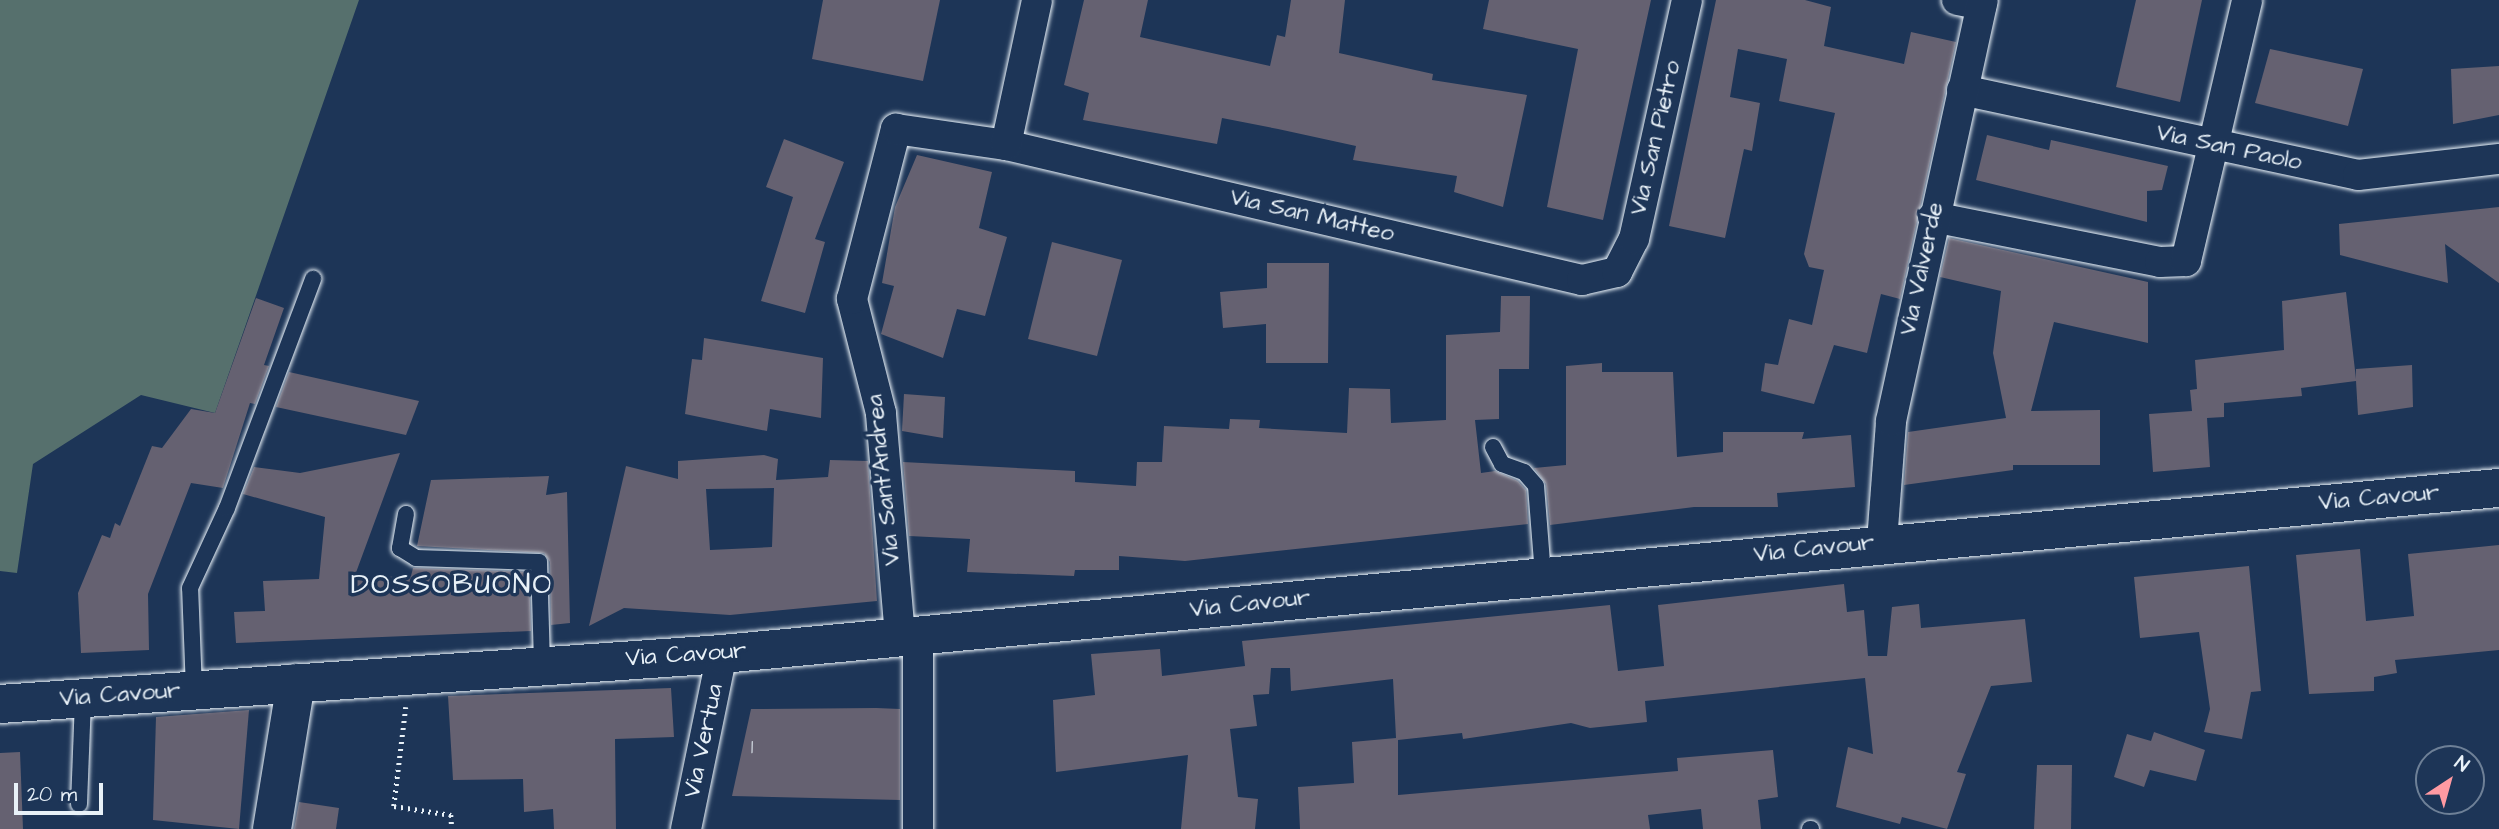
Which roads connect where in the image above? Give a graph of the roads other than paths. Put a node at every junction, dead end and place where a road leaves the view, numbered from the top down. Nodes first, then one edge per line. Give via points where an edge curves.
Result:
1 (1037, 0) edge
2 (1687, 0) edge
3 (2247, 0) edge
4 (1974, 2) edge
5 (1962, 90) junction
6 (1006, 145) junction
7 (2213, 145) junction
8 (2499, 159) edge
9 (1933, 217) junction
10 (1617, 272) joint
11 (313, 279) dead end
12 (1493, 447) dead end
13 (2499, 488) edge
14 (406, 514) dead end
15 (1882, 542) junction
16 (1543, 575) junction
17 (909, 635) junction
18 (722, 654) junction
19 (542, 664) junction
20 (296, 683) junction
21 (194, 690) junction
22 (83, 699) junction
23 (0, 704) edge
24 (79, 804) dead end
25 (272, 829) edge
26 (686, 829) edge
27 (918, 829) edge

1 - 6 street
2 - 10 street, Via San Pietro via 1634,239
3 - 7 street
4 - 5 street, Via Valverde
5 - 7 street, Via San Paolo
5 - 9 street, Via Valverde
6 - 10 street, Via San Matteo via 1582,279
6 - 17 street, Via Sant'Andrea via 896,129 852,299 881,413
7 - 8 street, Via San Paolo via 2358,175
7 - 9 street via 2186,261 2160,262
9 - 15 street, Via Valverde via 1891,421
11 - 21 lane via 232,495 190,588
12 - 16 lane via 1502,464 1524,472 1536,486
13 - 15 main road, Via Cavour
14 - 19 lane via 400,548 416,558 539,562
15 - 16 main road, Via Cavour
16 - 17 main road, Via Cavour
17 - 18 main road, Via Cavour
17 - 27 street
18 - 19 main road, Via Cavour
18 - 26 street, Via Vertua
19 - 20 main road, Via Cavour
20 - 21 main road, Via Cavour
20 - 25 main road
21 - 22 main road, Via Cavour
22 - 23 main road, Via Cavour
22 - 24 lane

